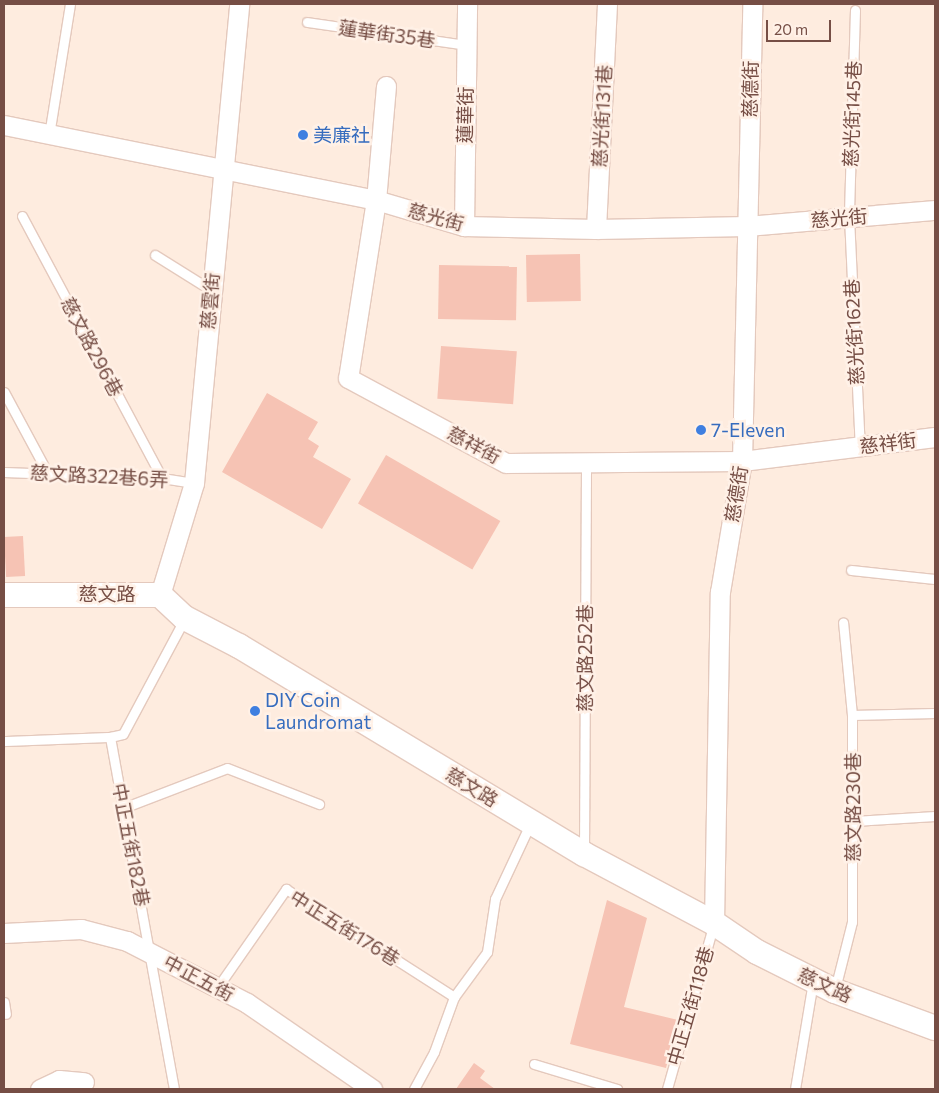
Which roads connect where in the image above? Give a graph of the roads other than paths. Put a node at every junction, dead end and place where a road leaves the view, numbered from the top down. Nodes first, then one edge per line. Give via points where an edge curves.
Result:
1 (70, 4) edge
2 (239, 4) edge
3 (467, 4) edge
4 (607, 4) edge
5 (752, 4) edge
6 (855, 10) dead end
7 (307, 22) dead end
8 (466, 45) junction
9 (386, 86) dead end
10 (4, 125) edge
11 (49, 135) junction
12 (221, 168) junction
13 (376, 200) junction
14 (935, 210) edge
15 (22, 216) dead end
16 (849, 218) junction
17 (464, 226) junction
18 (747, 226) junction
19 (596, 229) junction
20 (154, 255) dead end
21 (211, 290) junction
22 (4, 392) edge
23 (935, 437) edge
24 (860, 446) junction
25 (742, 461) junction
26 (586, 462) junction
27 (4, 472) edge
28 (47, 472) junction
29 (162, 478) junction
30 (194, 483) junction
31 (851, 570) dead end
32 (935, 579) edge
33 (4, 595) edge
34 (160, 595) junction
35 (186, 618) junction
36 (843, 622) dead end
37 (935, 713) edge
38 (852, 714) junction
39 (110, 737) junction
40 (4, 741) edge
41 (319, 804) dead end
42 (123, 808) junction
43 (935, 816) edge
44 (854, 821) junction
45 (531, 822) junction
46 (584, 854) junction
47 (714, 923) junction
48 (4, 933) edge
49 (151, 954) junction
50 (824, 986) junction
51 (217, 988) junction
52 (454, 997) junction
53 (4, 1002) edge
54 (6, 1014) dead end
55 (935, 1028) edge
56 (534, 1064) dead end
57 (84, 1082) dead end
58 (40, 1089) edge
59 (174, 1089) edge
60 (372, 1089) edge
61 (414, 1089) edge
62 (617, 1089) edge
63 (666, 1089) edge
64 (795, 1089) edge

1 - 11 lane
2 - 12 street, 慈雲街
3 - 8 street, 蓮華街
4 - 19 street, 慈光街131巷
5 - 18 street, 慈德街
6 - 16 lane, 慈光街145巷
7 - 8 lane, 蓮華街35巷
8 - 17 street, 蓮華街
9 - 13 street, 慈祥街
10 - 11 street, 慈光街
11 - 12 street, 慈光街
12 - 13 street, 慈光街
12 - 21 street, 慈雲街
13 - 17 street, 慈光街
13 - 26 street, 慈祥街 via 348,378 506,463
14 - 16 street, 慈光街
15 - 29 lane, 慈文路296巷
16 - 18 street, 慈光街
16 - 24 lane, 慈光街162巷
17 - 19 street, 慈光街
18 - 19 street, 慈光街
18 - 25 street, 慈德街
20 - 21 lane
21 - 30 street, 慈雲街
22 - 28 lane
23 - 24 street, 慈祥街
24 - 25 street, 慈祥街
25 - 26 street, 慈祥街
25 - 47 street, 慈德街 via 720,592
26 - 46 lane, 慈文路252巷
27 - 28 lane, 慈文路322巷6弄
28 - 29 lane, 慈文路322巷6弄
29 - 30 lane, 慈文路322巷6弄
30 - 34 street, 慈雲街
31 - 32 lane
33 - 34 street, 慈文路
34 - 35 street, 慈文路
35 - 39 lane via 123,734
35 - 45 street, 慈文路 via 239,646
36 - 38 lane, 慈文路230巷
37 - 38 lane
38 - 44 lane, 慈文路230巷
39 - 40 lane
39 - 42 lane, 中正五街182巷
41 - 42 lane via 227,768
42 - 49 lane, 中正五街182巷
43 - 44 lane
44 - 50 lane, 慈文路230巷 via 852,922
45 - 46 street, 慈文路
45 - 52 lane via 495,898 487,952
46 - 47 street, 慈文路
47 - 50 street, 慈文路 via 757,952
47 - 63 lane, 中正五街118巷
48 - 49 street, 中正五街 via 81,929 118,938
49 - 51 street, 中正五街
49 - 59 lane, 中正五街182巷
50 - 55 street, 慈文路
50 - 64 lane, 慈文路230巷
51 - 52 lane, 中正五街176巷 via 286,889
51 - 60 street, 中正五街 via 247,1003
52 - 61 lane via 434,1052
53 - 54 lane
56 - 62 lane
57 - 58 street via 59,1080

